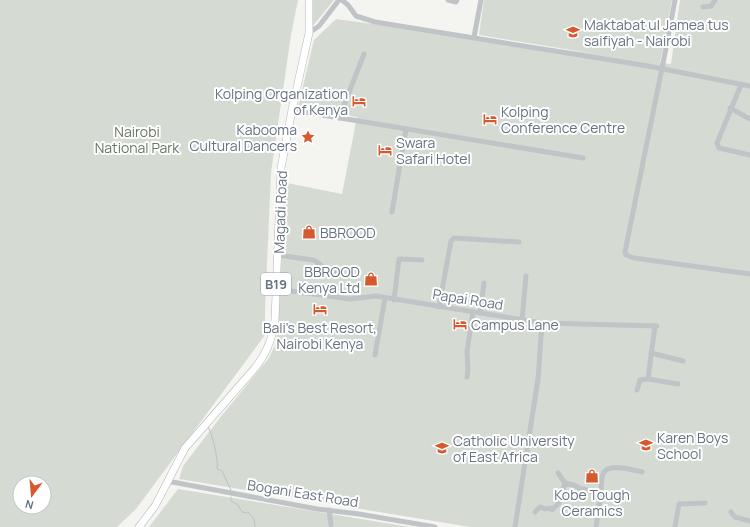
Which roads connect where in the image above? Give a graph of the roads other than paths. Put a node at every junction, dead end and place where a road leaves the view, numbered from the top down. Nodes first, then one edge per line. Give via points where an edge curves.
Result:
1 (309, 0) edge
2 (341, 0) edge
3 (448, 0) edge
4 (457, 0) edge
5 (481, 0) edge
6 (675, 0) edge
7 (715, 0) edge
8 (703, 7) dead end
9 (309, 33) junction
10 (474, 37) junction
11 (364, 54) dead end
12 (662, 68) junction
13 (741, 85) junction
14 (750, 86) edge
15 (730, 108) junction
16 (292, 110) junction
17 (339, 118) junction
18 (750, 118) edge
19 (406, 129) junction
20 (750, 155) edge
21 (583, 158) dead end
22 (392, 212) dead end
23 (519, 242) dead end
24 (278, 255) junction
25 (422, 260) dead end
26 (336, 272) dead end
27 (750, 274) edge
28 (526, 276) dead end
29 (484, 283) dead end
30 (276, 289) junction
31 (385, 298) junction
32 (394, 300) junction
33 (439, 307) junction
34 (473, 312) junction
35 (480, 313) junction
36 (522, 320) junction
37 (542, 323) junction
38 (651, 353) junction
39 (375, 355) dead end
40 (683, 361) dead end
41 (467, 377) dead end
42 (648, 379) junction
43 (678, 384) dead end
44 (637, 390) dead end
45 (642, 472) dead end
46 (558, 473) dead end
47 (167, 482) junction
48 (565, 483) junction
49 (601, 494) junction
50 (705, 503) dead end
51 (329, 510) junction
52 (535, 512) dead end
53 (730, 512) dead end
54 (750, 521) edge
55 (331, 525) dead end
56 (139, 527) edge
57 (435, 527) edge
58 (515, 527) edge
59 (596, 527) edge
60 (675, 527) edge

1 - 9 highway, Magadi Road / B19
2 - 9 street
2 - 10 street via 356,16 366,20
3 - 4 street
5 - 10 street
6 - 12 street
7 - 8 street via 711,6
9 - 16 highway, Magadi Road / B19
10 - 12 street
11 - 17 street
12 - 13 street
12 - 27 street via 626,255
13 - 14 street
13 - 15 street
15 - 18 street
15 - 20 street via 717,146
16 - 17 street
16 - 24 highway, Magadi Road / B19 via 281,168
17 - 19 street
19 - 21 street
19 - 22 street
23 - 33 street via 454,238 451,241
24 - 26 street via 313,260
24 - 30 highway, Magadi Road / B19
25 - 32 street via 399,259
28 - 36 street
29 - 35 street
30 - 31 street, Papai Road via 350,299 372,296
30 - 47 highway, Magadi Road / B19 via 275,320 265,355 185,448
31 - 32 street, Papai Road
31 - 39 street
32 - 33 street, Papai Road
33 - 34 street, Papai Road
34 - 35 street, Papai Road
34 - 41 street via 467,352
35 - 36 street, Papai Road
36 - 37 street, Papai Road
37 - 38 street, Papai Road via 656,326
37 - 58 street via 538,379
38 - 40 street
38 - 42 street
42 - 43 street
42 - 44 street via 639,380
45 - 49 street via 619,468 606,471 602,476
46 - 48 street
47 - 51 street, Bogani East Road
47 - 56 highway, Magadi Road / B19 via 155,506
48 - 49 street
48 - 52 street via 557,506 552,510 540,507
49 - 59 street
50 - 60 street via 679,504
51 - 55 street
51 - 57 street, Bogani East Road
53 - 54 street via 734,517

